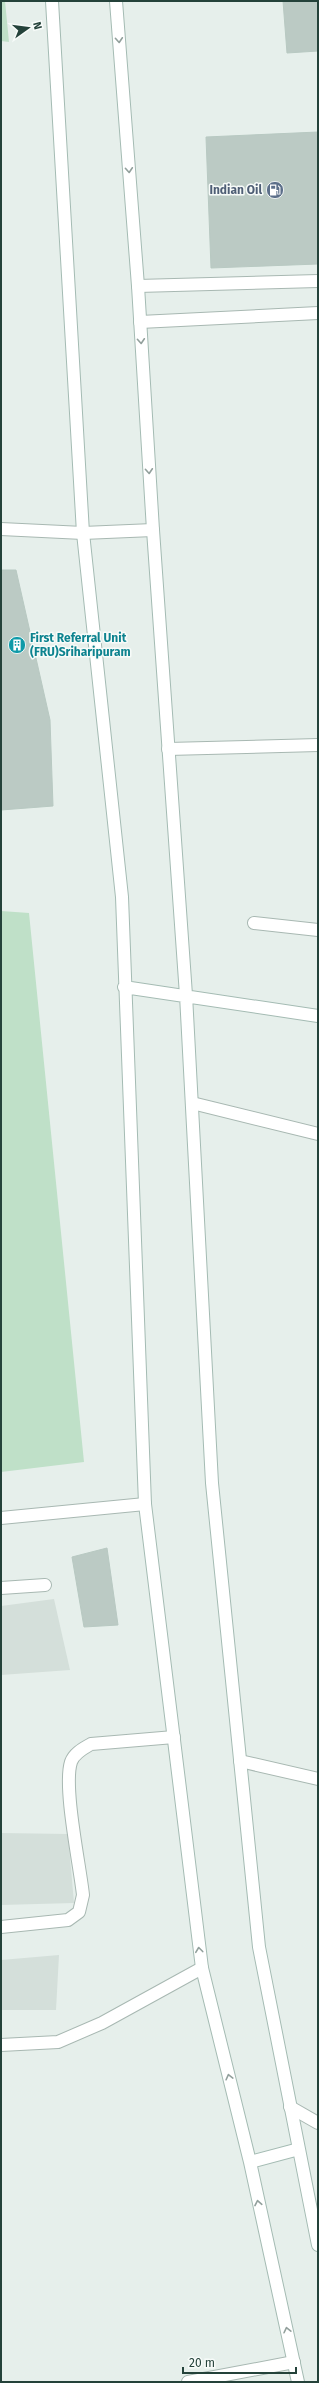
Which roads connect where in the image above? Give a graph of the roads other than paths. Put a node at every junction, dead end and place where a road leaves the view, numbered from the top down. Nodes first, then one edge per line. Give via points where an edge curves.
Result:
1 (52, 1) edge
2 (116, 1) edge
3 (318, 281) edge
4 (138, 286) junction
5 (318, 313) edge
6 (140, 322) junction
7 (1, 529) edge
8 (153, 530) junction
9 (83, 533) junction
10 (318, 745) edge
11 (168, 749) junction
12 (254, 923) dead end
13 (318, 930) edge
14 (124, 987) junction
15 (186, 995) junction
16 (318, 1016) edge
17 (192, 1104) junction
18 (318, 1134) edge
19 (145, 1504) junction
20 (1, 1518) edge
21 (44, 1585) dead end
22 (1, 1588) edge
23 (174, 1737) junction
24 (240, 1761) junction
25 (318, 1779) edge
26 (1, 1927) edge
27 (202, 1968) junction
28 (1, 2045) edge
29 (290, 2107) junction
30 (318, 2122) edge
31 (299, 2149) junction
32 (250, 2162) junction
33 (318, 2245) edge
34 (294, 2362) junction
35 (188, 2382) edge
36 (298, 2382) edge

1 - 9 main road
2 -> 4 main road
3 - 4 main road
4 - 6 main road
5 - 6 main road
6 -> 8 main road
7 - 9 main road
8 - 9 main road
8 - 11 main road
9 - 14 main road via 122,897
10 - 11 main road
11 - 15 main road
12 - 13 main road
14 - 15 main road
14 - 19 main road
15 - 16 main road
15 - 17 main road
17 - 18 main road
17 - 24 main road via 212,1483
19 - 20 main road
19 - 23 main road
21 - 22 main road
23 - 26 main road via 91,1744 79,1751 71,1761 69,1782 83,1895 79,1912 68,1920
27 -> 23 main road
24 - 25 main road
24 - 29 main road via 259,1947
27 - 28 main road via 102,2023 58,2042
32 -> 27 main road
29 - 30 main road
29 - 31 main road
31 - 32 main road
31 - 33 main road
34 -> 32 main road
34 - 35 main road
34 - 36 main road

